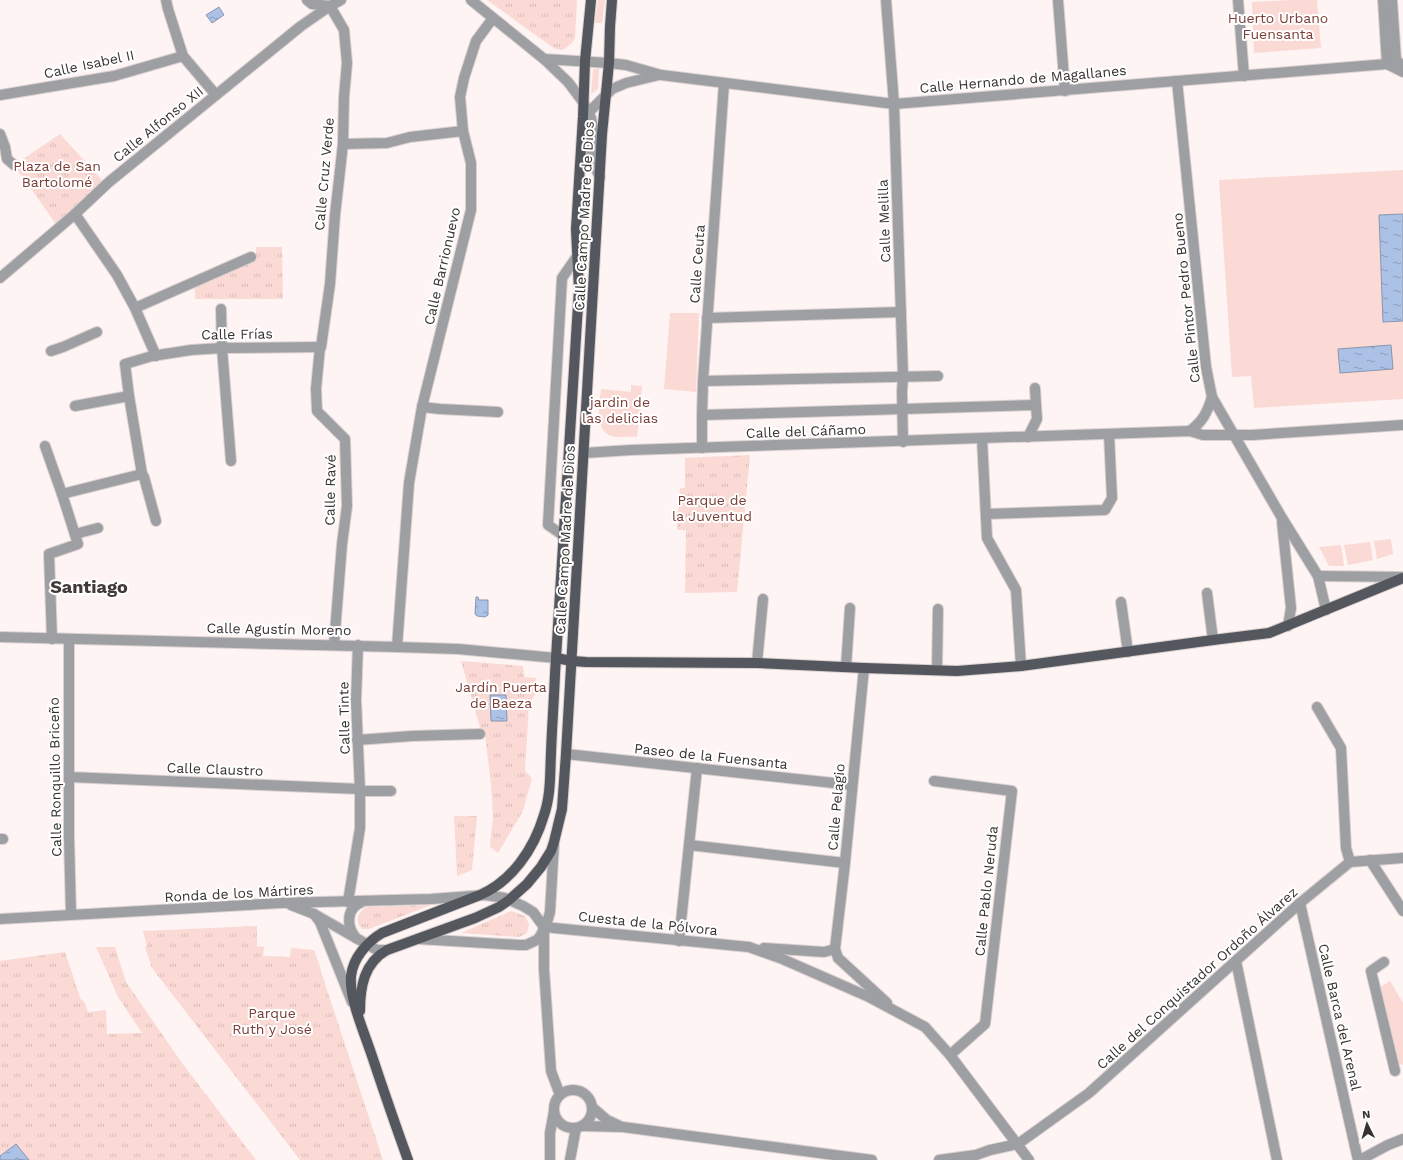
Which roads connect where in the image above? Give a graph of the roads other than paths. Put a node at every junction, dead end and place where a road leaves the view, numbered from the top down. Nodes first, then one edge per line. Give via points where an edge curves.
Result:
1 (166, 0) edge
2 (307, 0) edge
3 (340, 0) edge
4 (471, 0) edge
5 (590, 0) edge
6 (612, 0) edge
7 (886, 0) edge
8 (1058, 0) edge
9 (1238, 0) edge
10 (1383, 0) edge
11 (1392, 0) edge
12 (330, 6) junction
13 (493, 18) junction
14 (183, 56) junction
15 (544, 59) junction
16 (585, 61) junction
17 (609, 63) junction
18 (1387, 64) junction
19 (1403, 66) edge
20 (1403, 72) edge
21 (661, 75) junction
22 (1244, 76) junction
23 (1177, 81) junction
24 (724, 83) junction
25 (1065, 91) junction
26 (606, 94) junction
27 (0, 95) edge
28 (216, 95) junction
29 (584, 102) junction
30 (894, 104) junction
31 (586, 115) junction
32 (463, 130) junction
33 (0, 134) edge
34 (343, 144) junction
35 (14, 165) dead end
36 (600, 177) junction
37 (75, 214) junction
38 (578, 255) junction
39 (251, 257) dead end
40 (0, 278) edge
41 (135, 308) junction
42 (221, 309) dead end
43 (901, 312) junction
44 (707, 318) junction
45 (97, 332) dead end
46 (222, 348) junction
47 (320, 348) junction
48 (51, 351) dead end
49 (156, 356) junction
50 (903, 376) junction
51 (938, 376) dead end
52 (703, 381) junction
53 (1035, 388) dead end
54 (129, 396) junction
55 (1212, 397) junction
56 (1036, 405) junction
57 (75, 406) dead end
58 (422, 407) junction
59 (902, 408) junction
60 (498, 412) dead end
61 (702, 415) junction
62 (1403, 425) edge
63 (1190, 432) junction
64 (1110, 434) junction
65 (1234, 435) junction
66 (1028, 437) junction
67 (982, 438) junction
68 (903, 442) junction
69 (45, 446) dead end
70 (702, 448) junction
71 (584, 453) junction
72 (231, 461) dead end
73 (142, 474) junction
74 (62, 494) junction
75 (986, 514) junction
76 (1282, 518) junction
77 (156, 521) dead end
78 (98, 528) dead end
79 (75, 534) junction
80 (564, 536) junction
81 (1318, 576) junction
82 (1403, 577) edge
83 (1207, 593) dead end
84 (763, 599) dead end
85 (1121, 602) dead end
86 (850, 608) dead end
87 (938, 609) dead end
88 (1326, 610) junction
89 (1288, 626) junction
90 (0, 637) edge
91 (52, 639) junction
92 (69, 639) junction
93 (1213, 640) junction
94 (334, 645) junction
95 (358, 646) junction
96 (397, 647) junction
97 (1128, 652) junction
98 (556, 658) junction
99 (572, 661) junction
100 (757, 662) junction
101 (1021, 666) junction
102 (846, 667) junction
103 (864, 668) junction
104 (937, 670) junction
105 (1317, 707) dead end
106 (480, 734) dead end
107 (358, 740) junction
108 (566, 754) junction
109 (697, 768) junction
110 (70, 777) junction
111 (934, 781) dead end
112 (852, 785) junction
113 (360, 790) junction
114 (391, 791) dead end
115 (554, 842) junction
116 (689, 845) junction
117 (1403, 858) edge
118 (1370, 860) junction
119 (1350, 862) junction
120 (845, 863) junction
121 (480, 895) junction
122 (509, 900) junction
123 (348, 902) junction
124 (362, 902) junction
125 (281, 903) junction
126 (1300, 904) junction
127 (1403, 911) edge
128 (71, 914) junction
129 (314, 914) junction
130 (0, 919) edge
131 (544, 927) junction
132 (357, 939) junction
133 (418, 939) junction
134 (679, 941) junction
135 (367, 945) junction
136 (749, 948) junction
137 (835, 949) junction
138 (387, 950) junction
139 (1236, 961) junction
140 (1384, 962) dead end
141 (896, 1012) junction
142 (361, 1025) junction
143 (950, 1055) junction
144 (1395, 1071) dead end
145 (560, 1095) junction
146 (592, 1107) junction
147 (554, 1111) junction
148 (579, 1127) junction
149 (623, 1127) junction
150 (1403, 1139) edge
151 (1018, 1144) junction
152 (990, 1150) junction
153 (408, 1160) edge
154 (550, 1160) edge
155 (570, 1160) edge
156 (872, 1160) edge
157 (939, 1160) edge
158 (988, 1160) edge
159 (1029, 1160) edge
160 (1277, 1160) edge
161 (1359, 1160) edge

1 - 14 street
2 - 12 street via 312,4
3 - 12 street, Calle Alfonso XII
4 - 13 street
5 - 16 main road, Calle Campo Madre de Dios
6 - 17 main road, Calle Campo Madre de Dios
7 - 30 street, Calle Melilla
8 - 25 street
9 - 22 street
10 - 18 street
11 - 19 street via 1396,60
12 - 28 street, Calle Alfonso XII via 301,26
12 - 34 street, Calle Cruz Verde via 344,30 347,63
13 - 15 street
13 - 32 street, Calle Barrionuevo via 476,41 464,78 460,97
14 - 27 street, Calle Isabel II via 114,76
14 - 28 street
15 - 16 street
15 - 29 street
16 - 17 street
16 - 29 main road, Calle Campo Madre de Dios
17 - 21 street, Calle Hernando de Magallanes
17 - 26 main road, Calle Campo Madre de Dios
18 - 20 street
18 - 22 street, Calle Hernando de Magallanes
21 - 24 street, Calle Hernando de Magallanes
21 - 26 street, Calle Hernando de Magallanes via 626,83
22 - 23 street, Calle Hernando de Magallanes
23 - 25 street, Calle Hernando de Magallanes
23 - 55 street, Calle Pintor Pedro Bueno via 1206,367
24 - 30 street, Calle Hernando de Magallanes
24 - 44 street, Calle Ceuta
25 - 30 street, Calle Hernando de Magallanes
26 - 31 street, Calle Campo Madre de Dios
26 - 36 main road, Calle Campo Madre de Dios
28 - 37 street, Calle Alfonso XII via 109,182
29 - 31 main road, Calle Campo Madre de Dios
30 - 43 street, Calle Melilla
31 - 36 street via 593,127 591,159
31 - 38 main road, Calle Campo Madre de Dios via 576,229
32 - 34 street via 410,137 387,143
32 - 58 street, Calle Barrionuevo via 471,163 471,210
33 - 35 street via 7,159
34 - 47 street, Calle Cruz Verde via 330,284
36 - 71 main road, Calle Campo Madre de Dios
37 - 40 street, Calle Alfonso XII
37 - 41 street via 117,275
38 - 80 main road, Calle Campo Madre de Dios via 579,290
38 - 80 street, Calle Campo Madre de Dios via 562,278 548,525
39 - 41 street
41 - 49 street
42 - 46 street
43 - 44 street
43 - 50 street, Calle Melilla
44 - 52 street, Calle Ceuta
45 - 48 street
46 - 47 street, Calle Frías
46 - 49 street, Calle Frías
46 - 72 street
47 - 94 street, Calle Ravé via 316,389 317,411 345,439 347,506
49 - 54 street, Calle Frías via 126,364
50 - 51 street
50 - 52 street
50 - 59 street, Calle Melilla
52 - 61 street, Calle Ceuta
53 - 56 street
54 - 57 street
54 - 73 street
55 - 63 street via 1208,412
55 - 65 street, Calle Pintor Pedro Bueno
56 - 59 street, Calle del Cáñamo
56 - 66 street via 1037,419
58 - 60 street
58 - 96 street, Calle Barrionuevo via 409,482
59 - 61 street, Calle del Cáñamo
59 - 68 street, Calle Melilla
61 - 70 street, Calle Ceuta
62 - 65 street, Calle del Cáñamo
63 - 64 street, Calle del Cáñamo
63 - 65 street, Calle del Cáñamo via 1203,435
64 - 66 street, Calle del Cáñamo
64 - 75 street via 1112,498 1105,510
65 - 76 street, Calle Pintor Pedro Bueno
66 - 67 street, Calle del Cáñamo
67 - 68 street, Calle del Cáñamo
67 - 75 street
68 - 70 street, Calle del Cáñamo
69 - 74 street
70 - 71 street, Calle del Cáñamo
71 - 99 main road, Calle Campo Madre de Dios
73 - 74 street
73 - 77 street
74 - 79 street
75 - 101 street via 987,538 1016,590
76 - 81 street, Calle Pintor Pedro Bueno
76 - 89 street, Calle Pintor Pedro Bueno via 1291,608
78 - 79 street
79 - 91 street via 78,544 49,554
80 - 98 main road, Calle Campo Madre de Dios
81 - 82 street
81 - 88 street, Calle Pintor Pedro Bueno
82 - 88 main road
83 - 93 street
84 - 100 street
85 - 97 street
86 - 102 street
87 - 104 street
88 - 89 main road
89 - 93 main road via 1269,633
90 - 91 street, Calle Agustín Moreno
91 - 92 street, Calle Agustín Moreno
92 - 94 street, Calle Agustín Moreno
92 - 110 street, Calle Ronquillo Briceño
93 - 97 main road
94 - 95 street, Calle Agustín Moreno
95 - 96 street, Calle Agustín Moreno
95 - 107 street, Calle Tinte
96 - 98 street, Calle Agustín Moreno via 458,649
97 - 101 main road
98 - 99 main road
98 - 121 main road, Calle Campo Madre de Dios via 550,783 545,814 536,836 517,867 498,885
99 - 100 main road
99 - 108 main road, Calle Campo Madre de Dios
100 - 102 main road
101 - 104 main road
102 - 103 main road
103 - 104 main road
103 - 112 street, Calle Pelagio
105 - 119 street via 1341,748 1346,848
106 - 107 street
107 - 113 street, Calle Tinte
108 - 109 street, Paseo de la Fuensanta
108 - 115 main road, Calle Campo Madre de Dios via 562,810
109 - 112 street, Paseo de la Fuensanta
109 - 116 street
110 - 113 street, Calle Claustro
110 - 128 street, Calle Ronquillo Briceño
111 - 143 street, Calle Pablo Neruda via 1012,791 985,1024
112 - 120 street, Calle Pelagio
113 - 114 street
113 - 123 street, Calle Tinte via 360,828
115 - 122 main road, Calle Campo Madre de Dios via 551,851 534,875 520,892
115 - 131 street, Calle Campo Madre de Dios via 550,912
116 - 120 street
116 - 134 street
117 - 118 street
118 - 119 street
118 - 127 street
119 - 126 street, Calle del Conquistador Ordoño Álvarez
120 - 137 street, Calle Pelagio
121 - 122 street, Ronda de los Mártires
121 - 124 street, Ronda de los Mártires
121 - 135 main road, Calle Campo Madre de Dios via 390,929
122 - 131 street, Ronda de los Mártires via 533,912
122 - 133 main road, Calle Campo Madre de Dios via 475,918
123 - 124 street, Ronda de los Mártires
123 - 125 street, Ronda de los Mártires
124 - 132 street via 355,906 350,914 351,929
125 - 128 street, Ronda de los Mártires
125 - 129 street
126 - 139 street, Calle del Conquistador Ordoño Álvarez
126 - 161 street, Calle Barca del Arenal
128 - 130 street, Ronda de los Mártires
129 - 132 street
129 - 142 street via 320,922
131 - 133 street via 537,940 526,945
131 - 134 street, Cuesta de la Pólvora
131 - 145 street via 551,1071
132 - 135 street
133 - 138 main road, Calle Campo Madre de Dios
134 - 136 street, Cuesta de la Pólvora
135 - 138 street via 377,950
135 - 142 main road, Calle Campo Madre de Dios via 357,959 351,976 353,997
136 - 137 street, Cuesta de la Pólvora via 824,952
136 - 141 street, Cuesta de la Pólvora via 780,958 869,997
137 - 141 street, Cuesta de la Pólvora via 838,958
138 - 142 main road, Calle Campo Madre de Dios via 374,961 365,976 361,992
139 - 151 street, Calle del Conquistador Ordoño Álvarez via 1089,1094
139 - 160 street
140 - 144 street via 1371,971
141 - 143 street, Cuesta de la Pólvora via 925,1026
142 - 153 main road
143 - 151 street, Cuesta de la Pólvora
145 - 146 street via 577,1090 587,1097
145 - 147 street via 554,1105
146 - 148 street via 589,1119
146 - 149 street via 607,1120
147 - 148 street via 564,1126
147 - 154 street via 550,1132
148 - 149 street
148 - 155 street
149 - 156 street
150 - 161 street
151 - 152 street
151 - 159 street, Cuesta de la Pólvora
152 - 157 street via 976,1155
152 - 158 street

